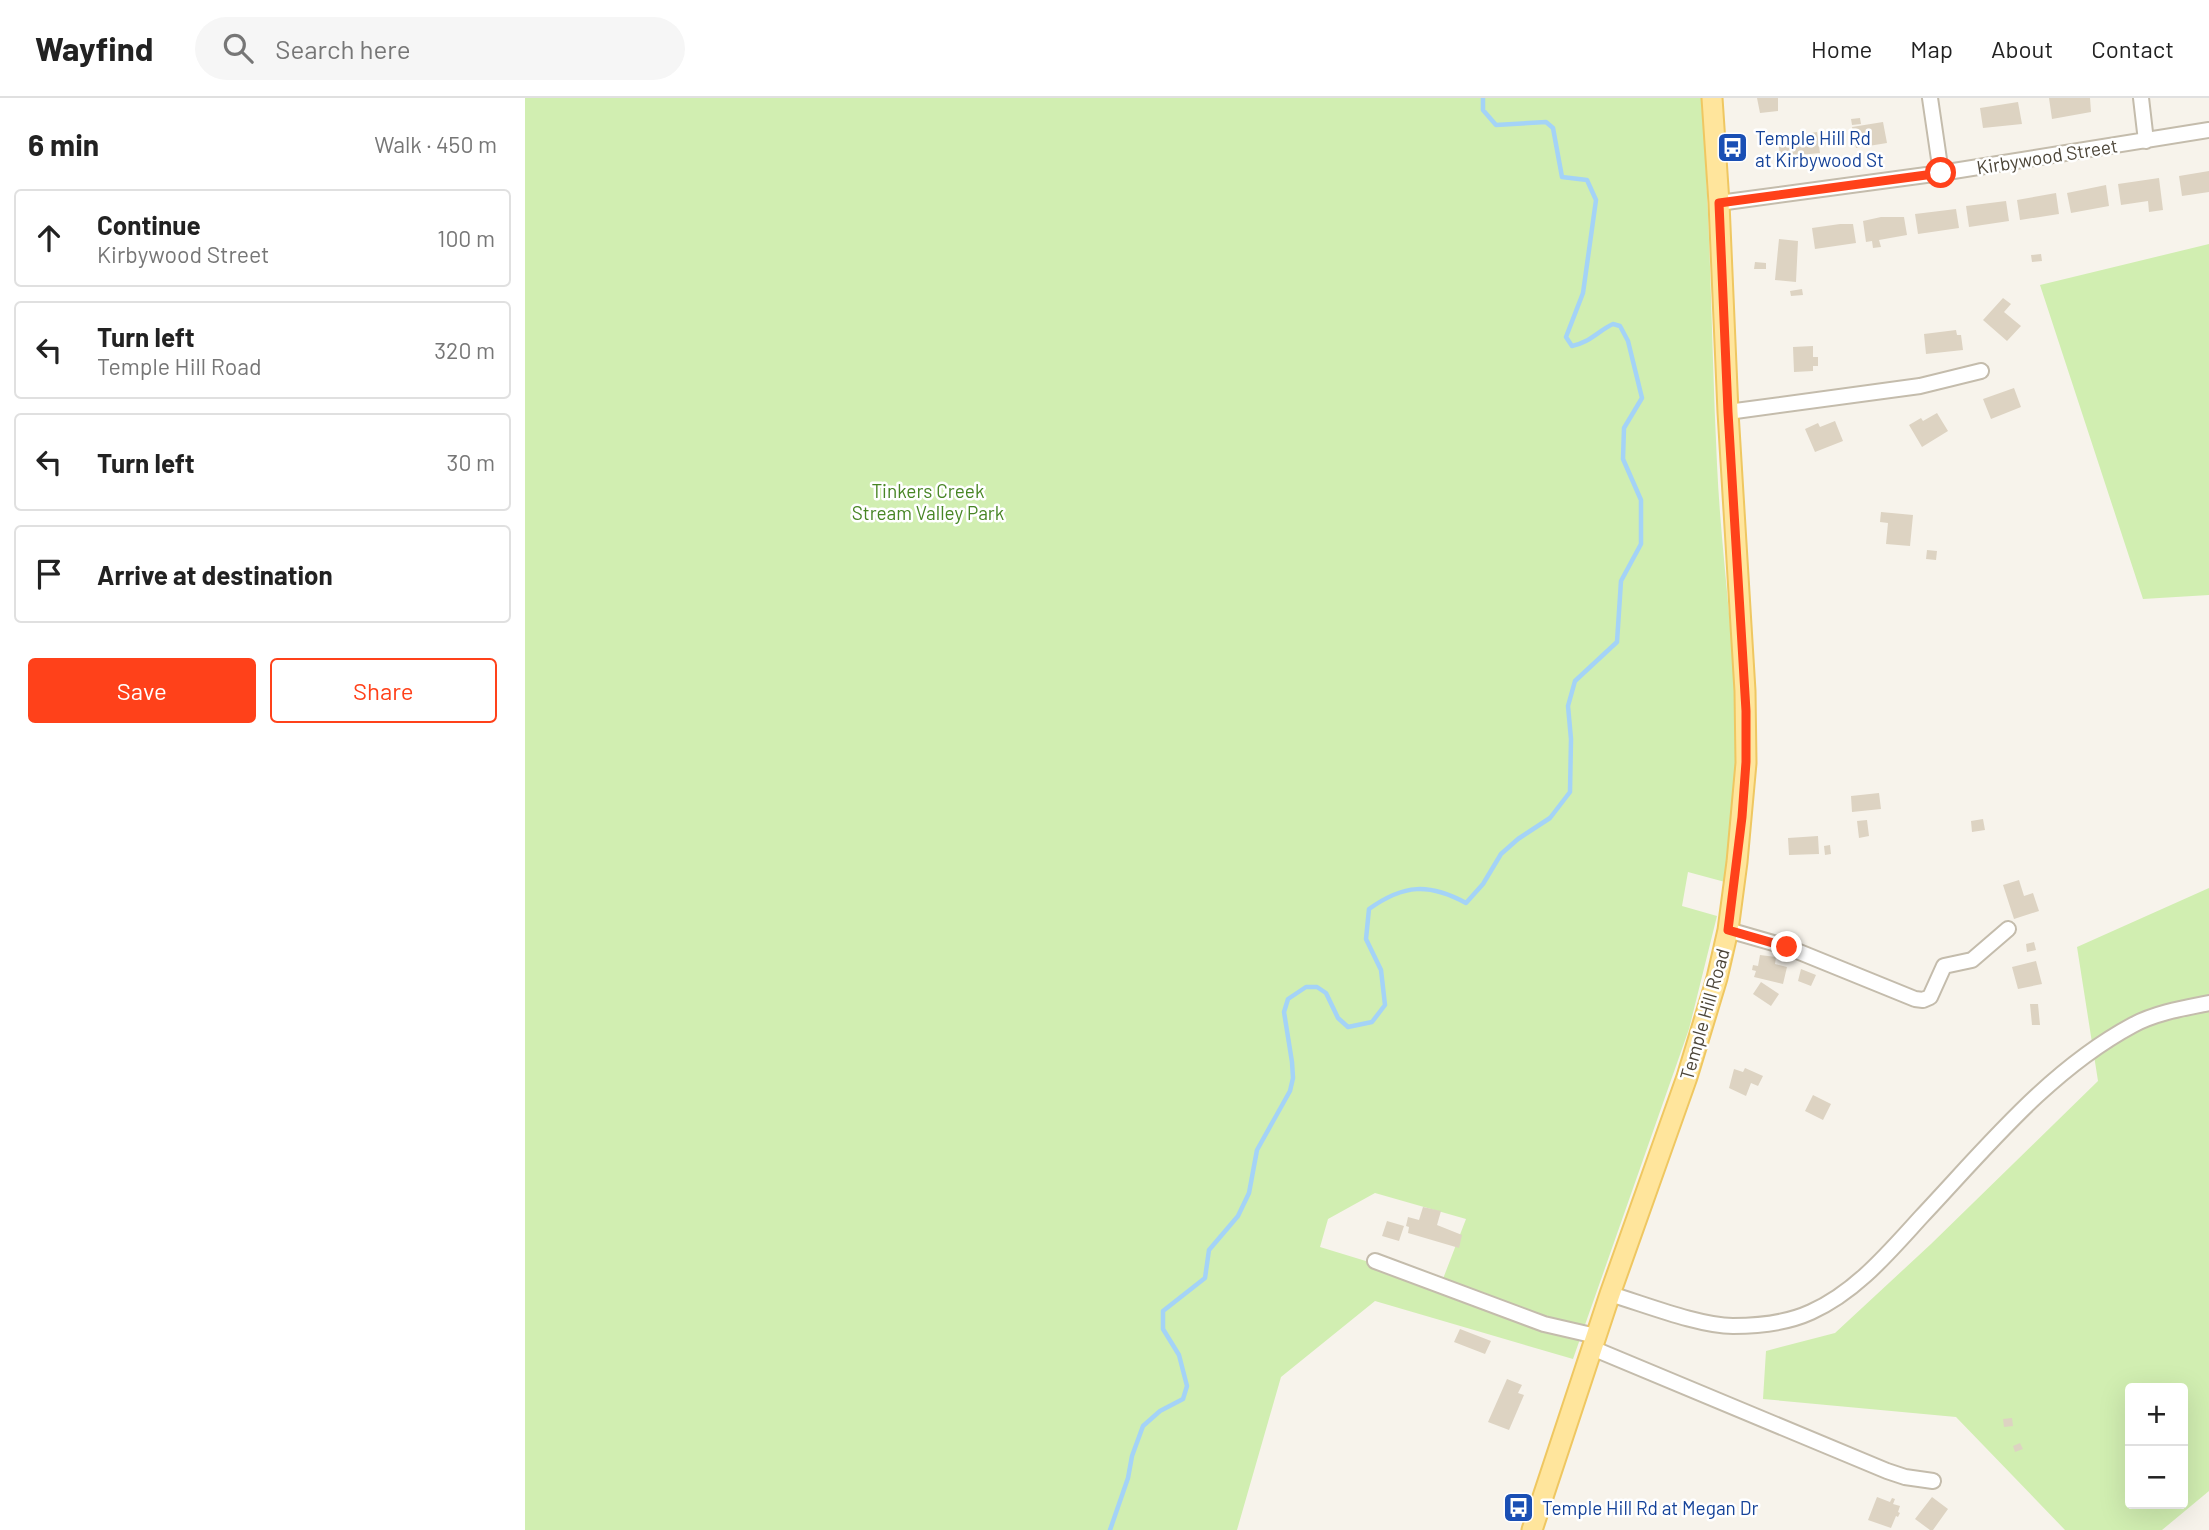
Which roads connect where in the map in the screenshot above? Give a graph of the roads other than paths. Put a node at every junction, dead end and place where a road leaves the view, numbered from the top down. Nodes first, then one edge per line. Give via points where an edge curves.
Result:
1 (1712, 98) edge
2 (1930, 98) edge
3 (2141, 98) edge
4 (2209, 130) edge
5 (2146, 141) junction
6 (1941, 173) junction
7 (1719, 203) junction
8 (1981, 371) dead end
9 (1728, 412) junction
10 (2008, 929) dead end
11 (1728, 930) junction
12 (2209, 1003) edge
13 (1375, 1261) dead end
14 (1610, 1294) junction
15 (1594, 1342) junction
16 (1933, 1481) dead end
17 (1532, 1530) edge

1 - 7 main road, Temple Hill Road
2 - 6 street
3 - 5 street
4 - 5 street, Kirbywood Street
5 - 6 street, Kirbywood Street
6 - 7 street, Kirbywood Street
7 - 9 main road, Temple Hill Road
8 - 9 street via 1920,386
9 - 11 main road, Temple Hill Road via 1746,762
10 - 11 street via 1972,960 1944,966 1930,997 1923,1000 1787,947
11 - 14 main road, Temple Hill Road via 1687,1077
12 - 14 street via 2136,1023 2084,1058 2023,1108 1876,1265 1845,1292 1811,1312 1763,1324 1727,1326
13 - 15 street
14 - 15 main road, Temple Hill Road
15 - 16 street via 1887,1471
15 - 17 main road, Temple Hill Road

